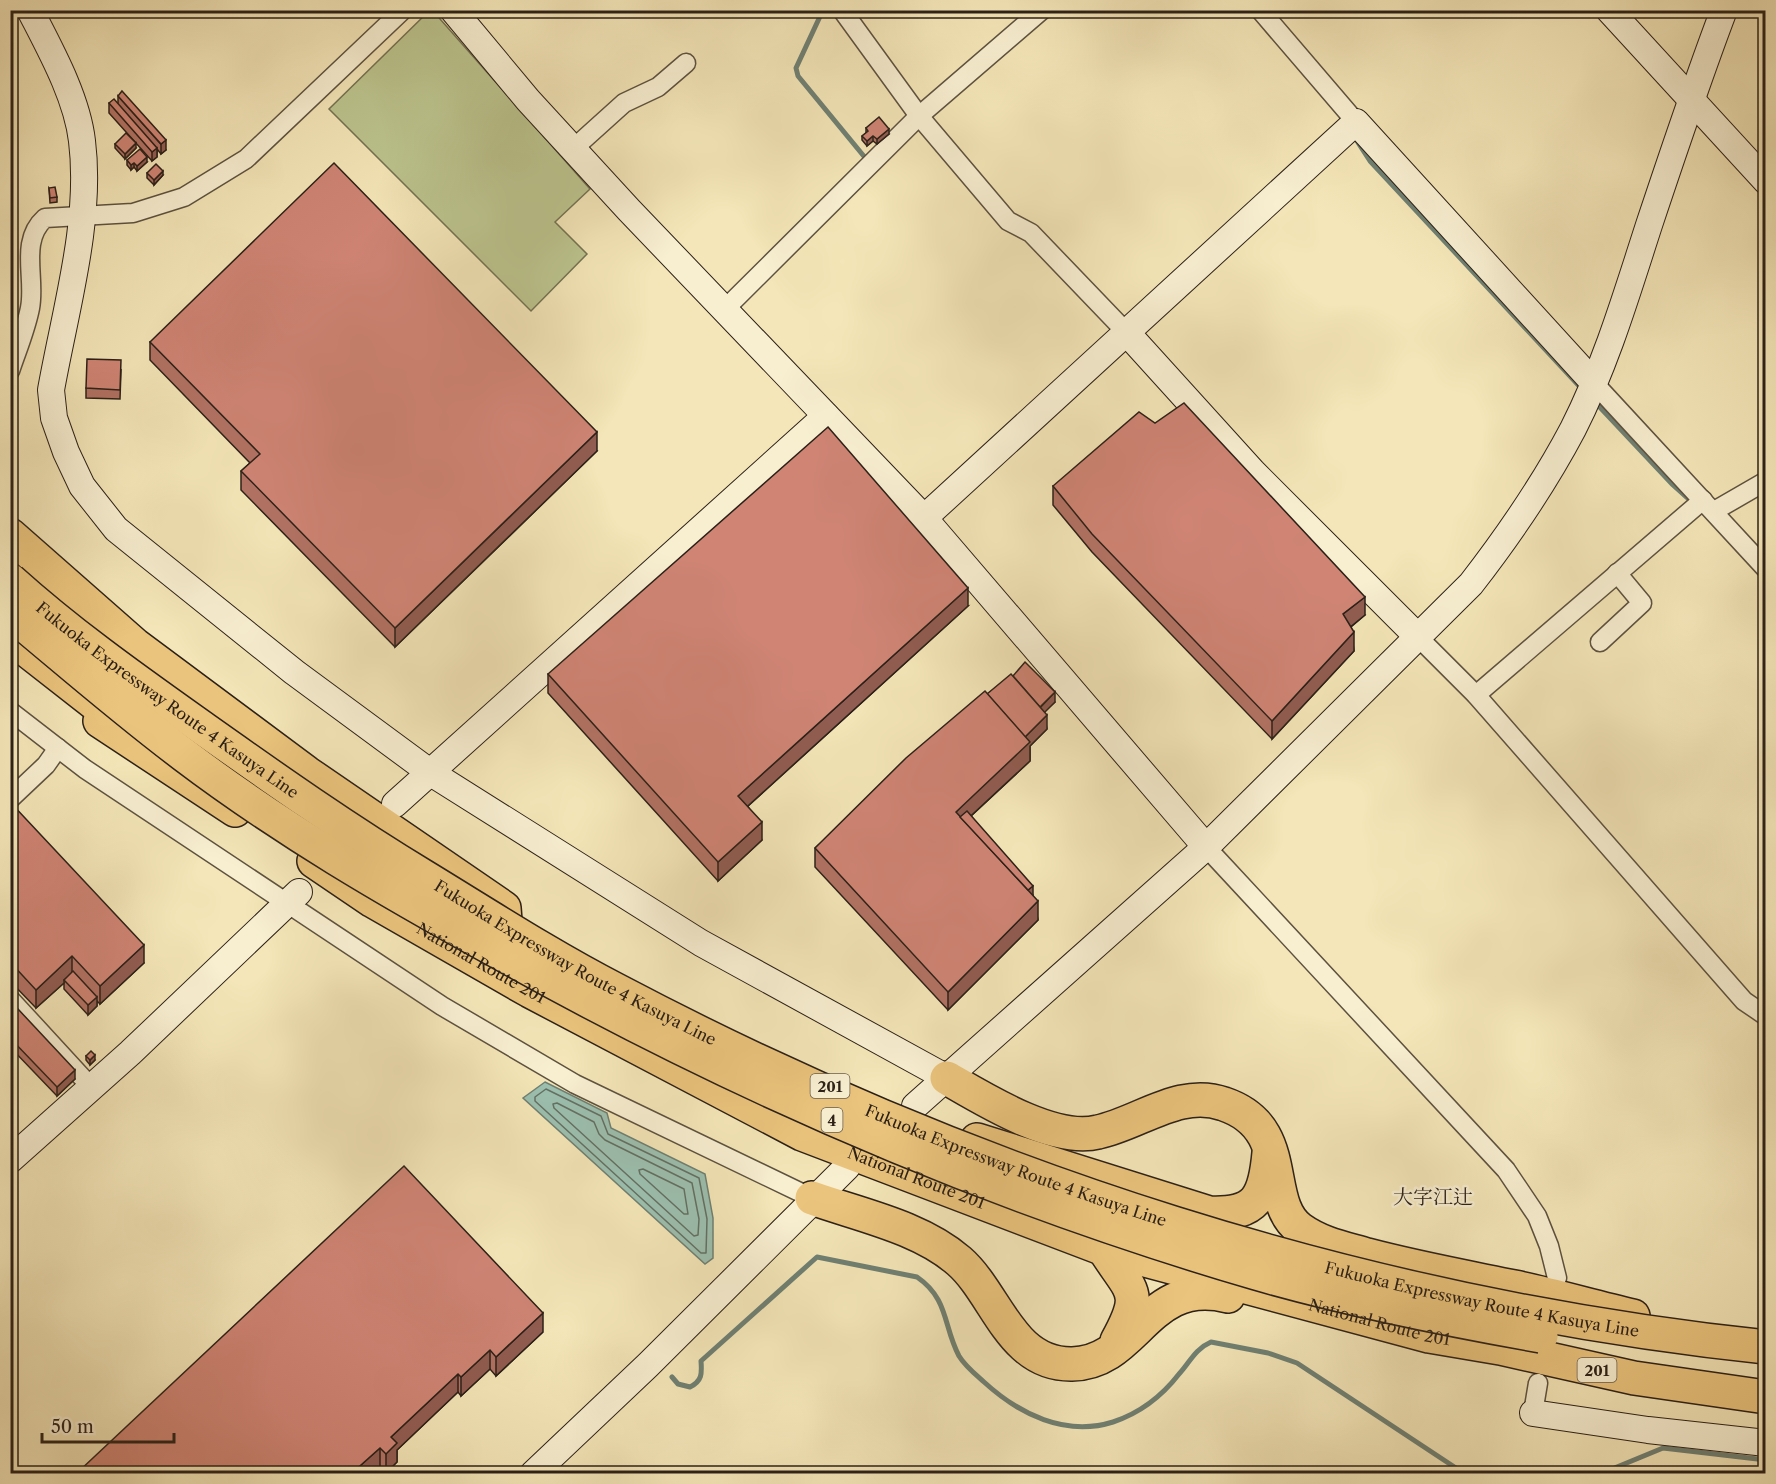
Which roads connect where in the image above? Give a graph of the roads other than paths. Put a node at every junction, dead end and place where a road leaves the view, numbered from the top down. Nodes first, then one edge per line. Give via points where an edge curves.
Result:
1 (30, 10) edge
2 (403, 10) edge
3 (453, 10) edge
4 (842, 10) edge
5 (1042, 10) edge
6 (1260, 10) edge
7 (1609, 10) edge
8 (1724, 10) edge
9 (686, 63) dead end
10 (1691, 99) junction
11 (919, 116) junction
12 (1356, 122) junction
13 (573, 149) junction
14 (1766, 182) edge
15 (83, 218) junction
16 (724, 310) junction
17 (1127, 333) junction
18 (10, 371) edge
19 (1594, 382) junction
20 (826, 416) junction
21 (1766, 481) edge
22 (1709, 505) junction
23 (924, 518) junction
24 (10, 535) edge
25 (10, 568) edge
26 (1766, 569) edge
27 (1617, 573) junction
28 (10, 580) edge
29 (10, 613) edge
30 (10, 637) edge
31 (1419, 638) junction
32 (1600, 642) dead end
33 (10, 655) edge
34 (1476, 695) junction
35 (10, 711) edge
36 (58, 748) junction
37 (431, 773) junction
38 (10, 799) edge
39 (395, 804) dead end
40 (251, 821) junction
41 (1206, 847) junction
42 (293, 898) junction
43 (505, 921) junction
44 (10, 999) edge
45 (1766, 1016) edge
46 (947, 1078) junction
47 (91, 1087) junction
48 (921, 1115) junction
49 (1269, 1148) junction
50 (10, 1160) edge
51 (847, 1167) dead end
52 (812, 1198) junction
53 (1104, 1249) junction
54 (1557, 1278) dead end
55 (1658, 1323) junction
56 (1430, 1336) junction
57 (1766, 1337) edge
58 (1766, 1347) edge
59 (1111, 1351) junction
60 (1766, 1369) edge
61 (1538, 1383) dead end
62 (1766, 1396) edge
63 (1533, 1413) joint
64 (1766, 1443) edge
65 (532, 1473) edge

1 - 15 street via 62,70 82,140
2 - 15 street via 246,159 184,197 133,213
3 - 13 street
4 - 11 street
5 - 11 street
6 - 12 street
7 - 10 street
8 - 10 street
9 - 13 street via 658,87 624,103
10 - 14 street
10 - 19 street via 1625,301
11 - 16 street
11 - 17 street via 1008,221 1031,233
12 - 17 street
12 - 19 street
13 - 16 street
15 - 18 street via 45,218 36,226 30,241 30,306
15 - 37 street via 51,390 54,418 82,486 116,529 294,672
16 - 20 street
17 - 23 street
17 - 31 street via 1253,472
19 - 22 street
19 - 31 street via 1573,429 1505,540 1471,584
20 - 23 street
20 - 37 street
21 - 22 street
22 - 26 street
22 - 27 street
23 - 41 street
24 - 43 highway via 135,645 307,772 504,908
25 - 43 highway, 201 via 88,638 296,788
27 - 32 street via 1642,603
27 - 34 street
28 - 58 highway, Fukuoka Expressway Route 4 Kasuya Line, bridge via 113,665 369,843 616,990 846,1101 1125,1208 1269,1252 1572,1321
29 - 60 highway, Fukuoka Expressway Route 4 Kasuya Line / 4, bridge via 185,756 353,871 675,1047 843,1125 1088,1220 1258,1273 1419,1314 1575,1343
30 - 40 highway, National Route 201 / 201 via 74,690
31 - 34 street
31 - 41 street
33 - 40 highway via 52,690
34 - 45 street via 1744,1001
35 - 36 street
36 - 38 street
36 - 42 street via 85,769
37 - 39 street
37 - 46 street via 700,943
40 - 53 highway, National Route 201 / 201 via 373,901 530,992 802,1134
41 - 46 street
41 - 54 street via 1506,1170 1537,1216
42 - 47 street
42 - 52 street via 442,1006 575,1084
43 - 48 highway, 201 via 670,1010 844,1093
44 - 47 street
46 - 48 street
46 - 49 highway via 978,1096 1062,1132 1097,1133 1193,1099 1211,1100 1242,1112 1255,1122 1266,1135
47 - 50 street
48 - 49 highway via 1209,1213 1241,1212 1253,1203 1267,1179
48 - 55 highway, 201 via 1161,1210 1290,1249 1418,1283
49 - 55 highway via 1285,1206 1297,1227 1318,1242
51 - 52 street
52 - 59 highway via 914,1234 958,1260 977,1280 1014,1338 1049,1360 1072,1364
52 - 65 street via 783,1232
53 - 56 highway, National Route 201 / 201
53 - 59 highway via 1131,1286 1133,1301 1130,1318
55 - 57 highway, 201
56 - 59 highway via 1346,1325 1215,1293 1194,1292 1158,1307
56 - 62 highway, National Route 201 / 201 via 1634,1378
61 - 63 street
63 - 64 street

